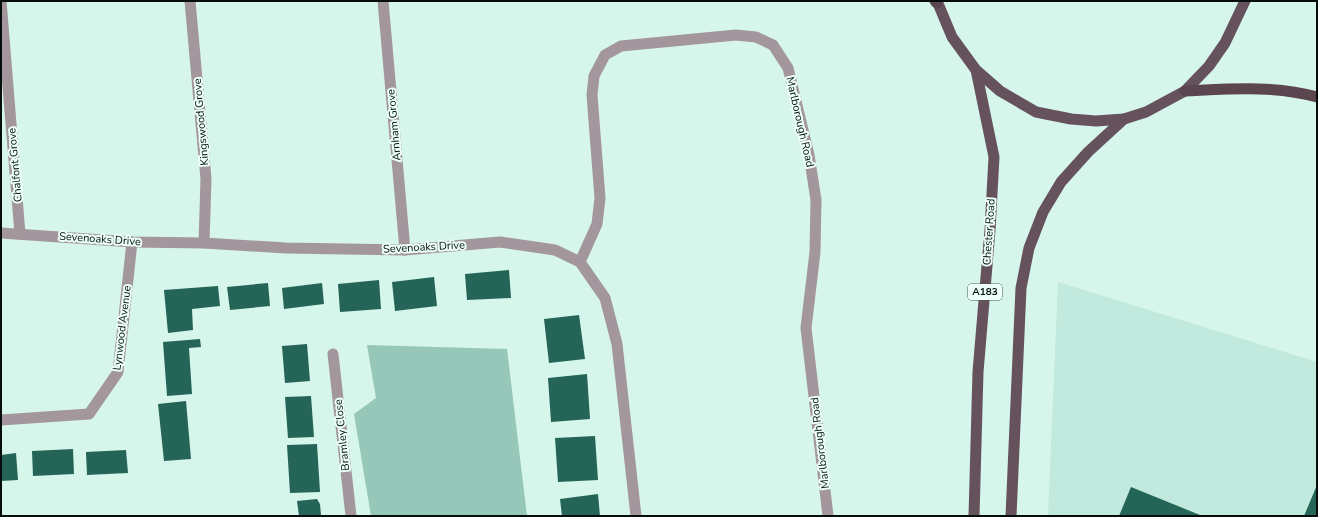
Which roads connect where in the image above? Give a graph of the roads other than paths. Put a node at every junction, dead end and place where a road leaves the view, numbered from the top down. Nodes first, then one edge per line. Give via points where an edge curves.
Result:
1 (2, 1) edge
2 (190, 1) edge
3 (382, 1) edge
4 (936, 2) edge
5 (1244, 5) edge
6 (976, 70) junction
7 (1185, 91) junction
8 (1317, 97) edge
9 (1124, 119) junction
10 (1, 233) edge
11 (20, 234) junction
12 (132, 242) junction
13 (204, 243) junction
14 (405, 250) junction
15 (580, 262) junction
16 (333, 354) dead end
17 (1, 420) edge
18 (351, 516) edge
19 (636, 516) edge
20 (828, 516) edge
21 (974, 516) edge
22 (1012, 516) edge

1 - 11 street, Chalfont Grove
2 - 13 street, Kingswood Grove via 206,179
3 - 14 street, Arnham Grove
4 - 6 main road via 952,37
5 - 7 main road via 1225,44 1209,66
6 - 9 main road via 1000,92 1036,112 1077,120
6 - 21 main road, Chester Road / A183 via 994,157 978,372
7 - 8 highway via 1253,88 1297,91
7 - 9 main road via 1146,112
9 - 22 main road via 1088,152 1061,182 1042,212 1029,248 1021,288
10 - 11 street, Sevenoaks Drive
11 - 12 street, Sevenoaks Drive
12 - 13 street, Sevenoaks Drive
12 - 17 street, Lynwood Avenue via 118,372 89,414
13 - 14 street, Sevenoaks Drive via 286,248
14 - 15 street, Sevenoaks Drive via 500,242 555,250
15 - 19 street, Sevenoaks Drive via 605,298 617,344
15 - 20 street, Marlborough Road via 598,224 600,198 592,95 594,76 605,55 621,46 736,35 756,37 773,45 788,68 809,155 816,200 815,252 806,328
16 - 18 street, Bramley Close

